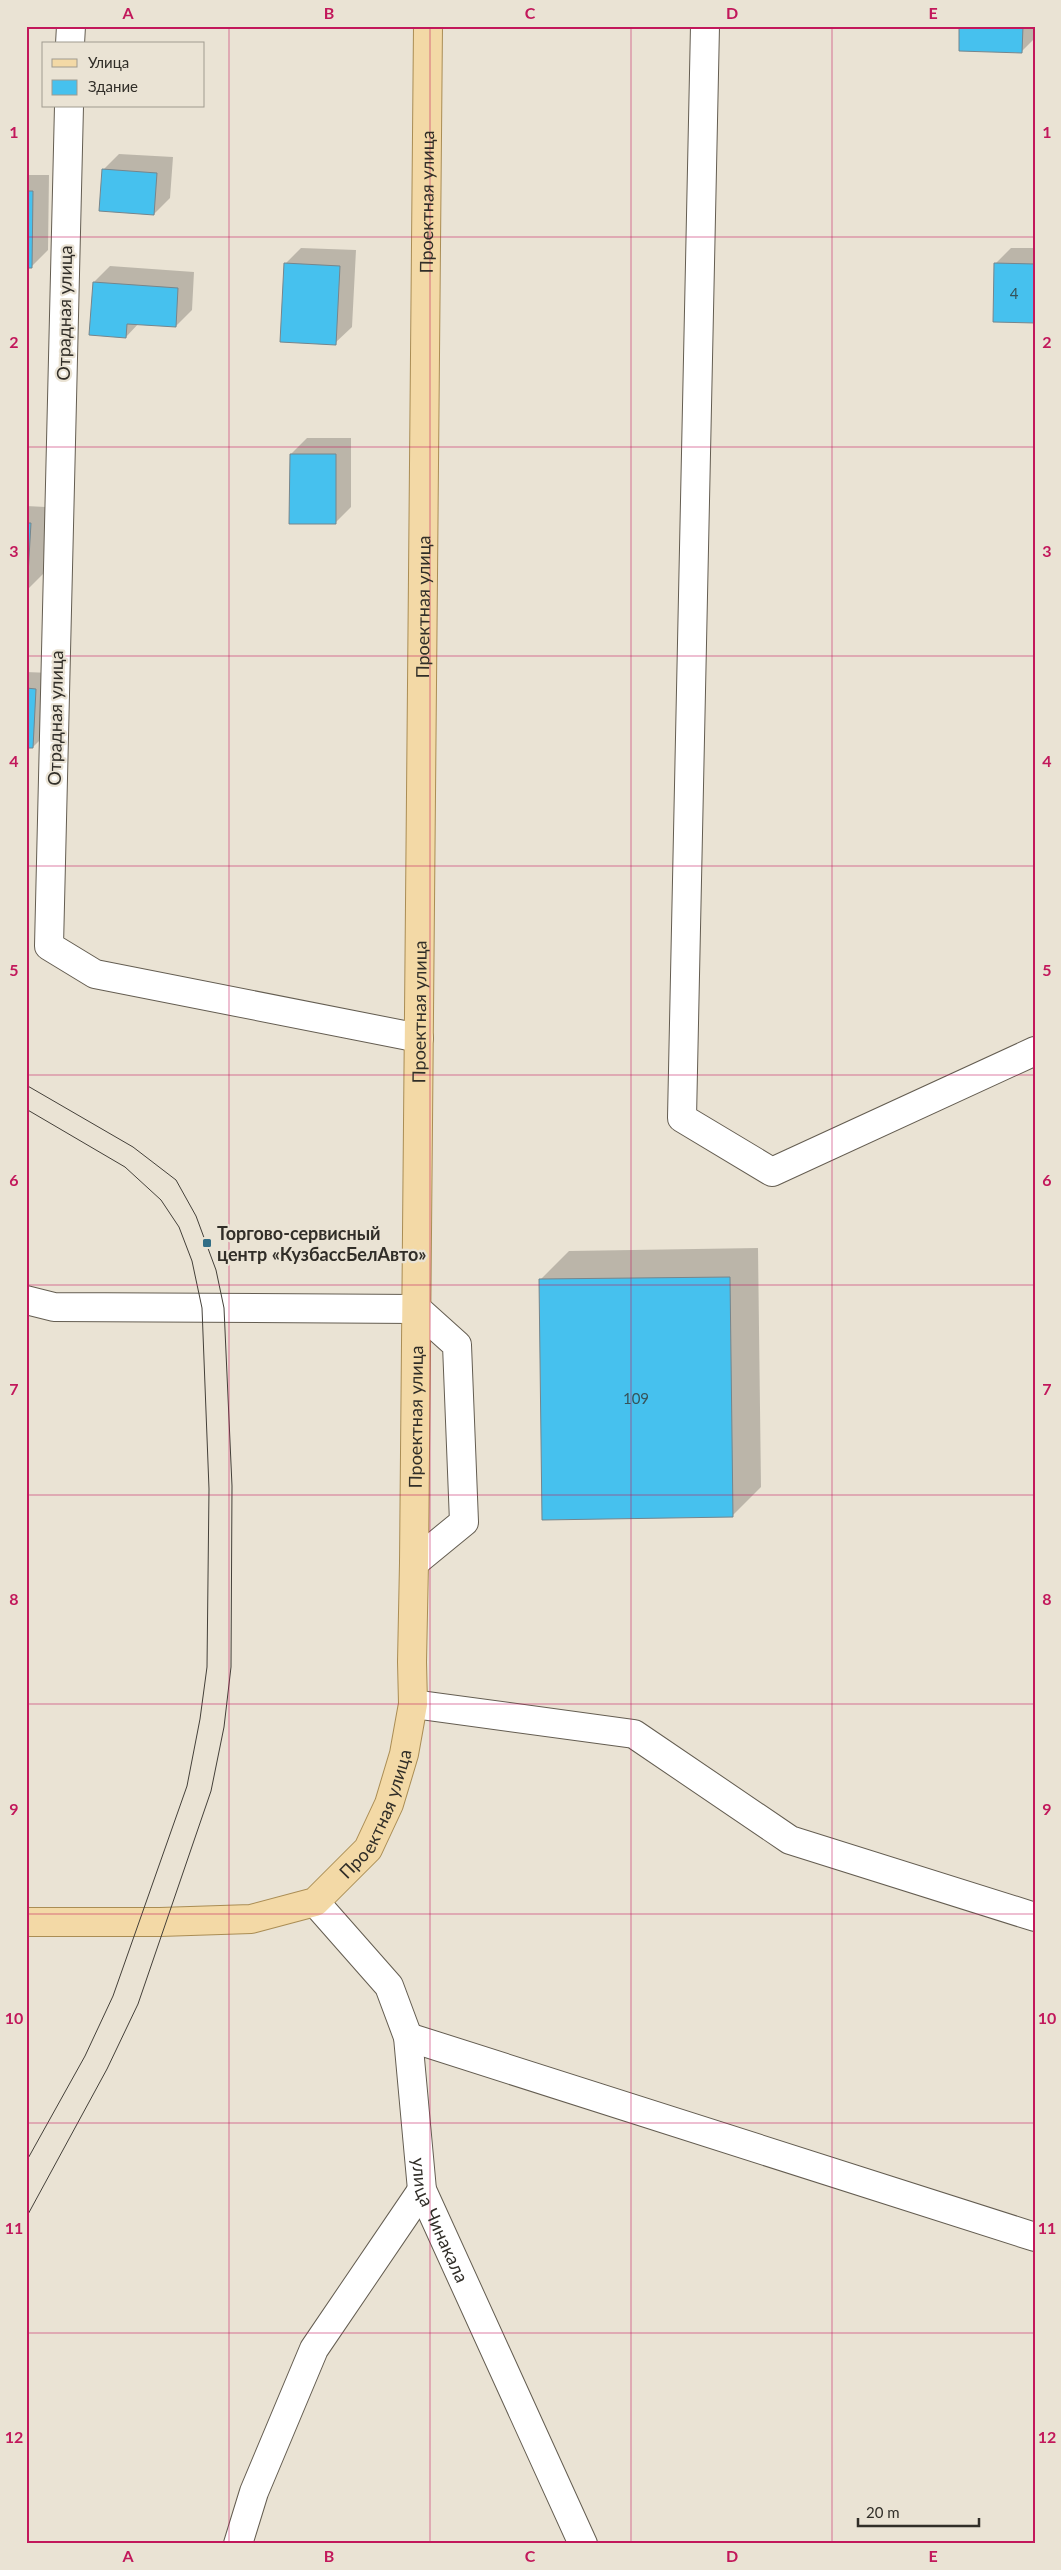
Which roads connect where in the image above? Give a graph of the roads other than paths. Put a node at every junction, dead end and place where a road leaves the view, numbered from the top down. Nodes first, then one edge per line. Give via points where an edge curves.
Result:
1 (71, 26) edge
2 (428, 26) edge
3 (705, 26) edge
4 (70, 42) edge
5 (69, 108) edge
6 (38, 946) edge
7 (419, 1038) junction
8 (1035, 1051) edge
9 (26, 1300) edge
10 (416, 1309) junction
11 (414, 1563) junction
12 (413, 1704) junction
13 (315, 1902) junction
14 (1035, 1918) edge
15 (26, 1922) edge
16 (408, 2037) junction
17 (422, 2190) junction
18 (1035, 2236) edge
19 (238, 2544) edge
20 (582, 2544) edge

1 - 4 street
2 - 7 main road, Проектная улица
3 - 8 street via 682,1118 772,1172
5 - 6 street, Отрадная улица
6 - 7 street, Отрадная улица via 95,974
7 - 10 main road, Проектная улица
9 - 10 street via 54,1307
10 - 11 main road, Проектная улица
10 - 11 street via 457,1345 464,1522
11 - 12 main road, Проектная улица
12 - 13 main road, Проектная улица via 404,1754 389,1804 368,1848
12 - 14 street via 634,1734 790,1840
13 - 15 main road via 251,1919
13 - 16 street, улица Чинакала via 389,1986
16 - 17 street, улица Чинакала
16 - 18 street
17 - 19 street via 314,2349 254,2492
17 - 20 street, улица Чинакала

